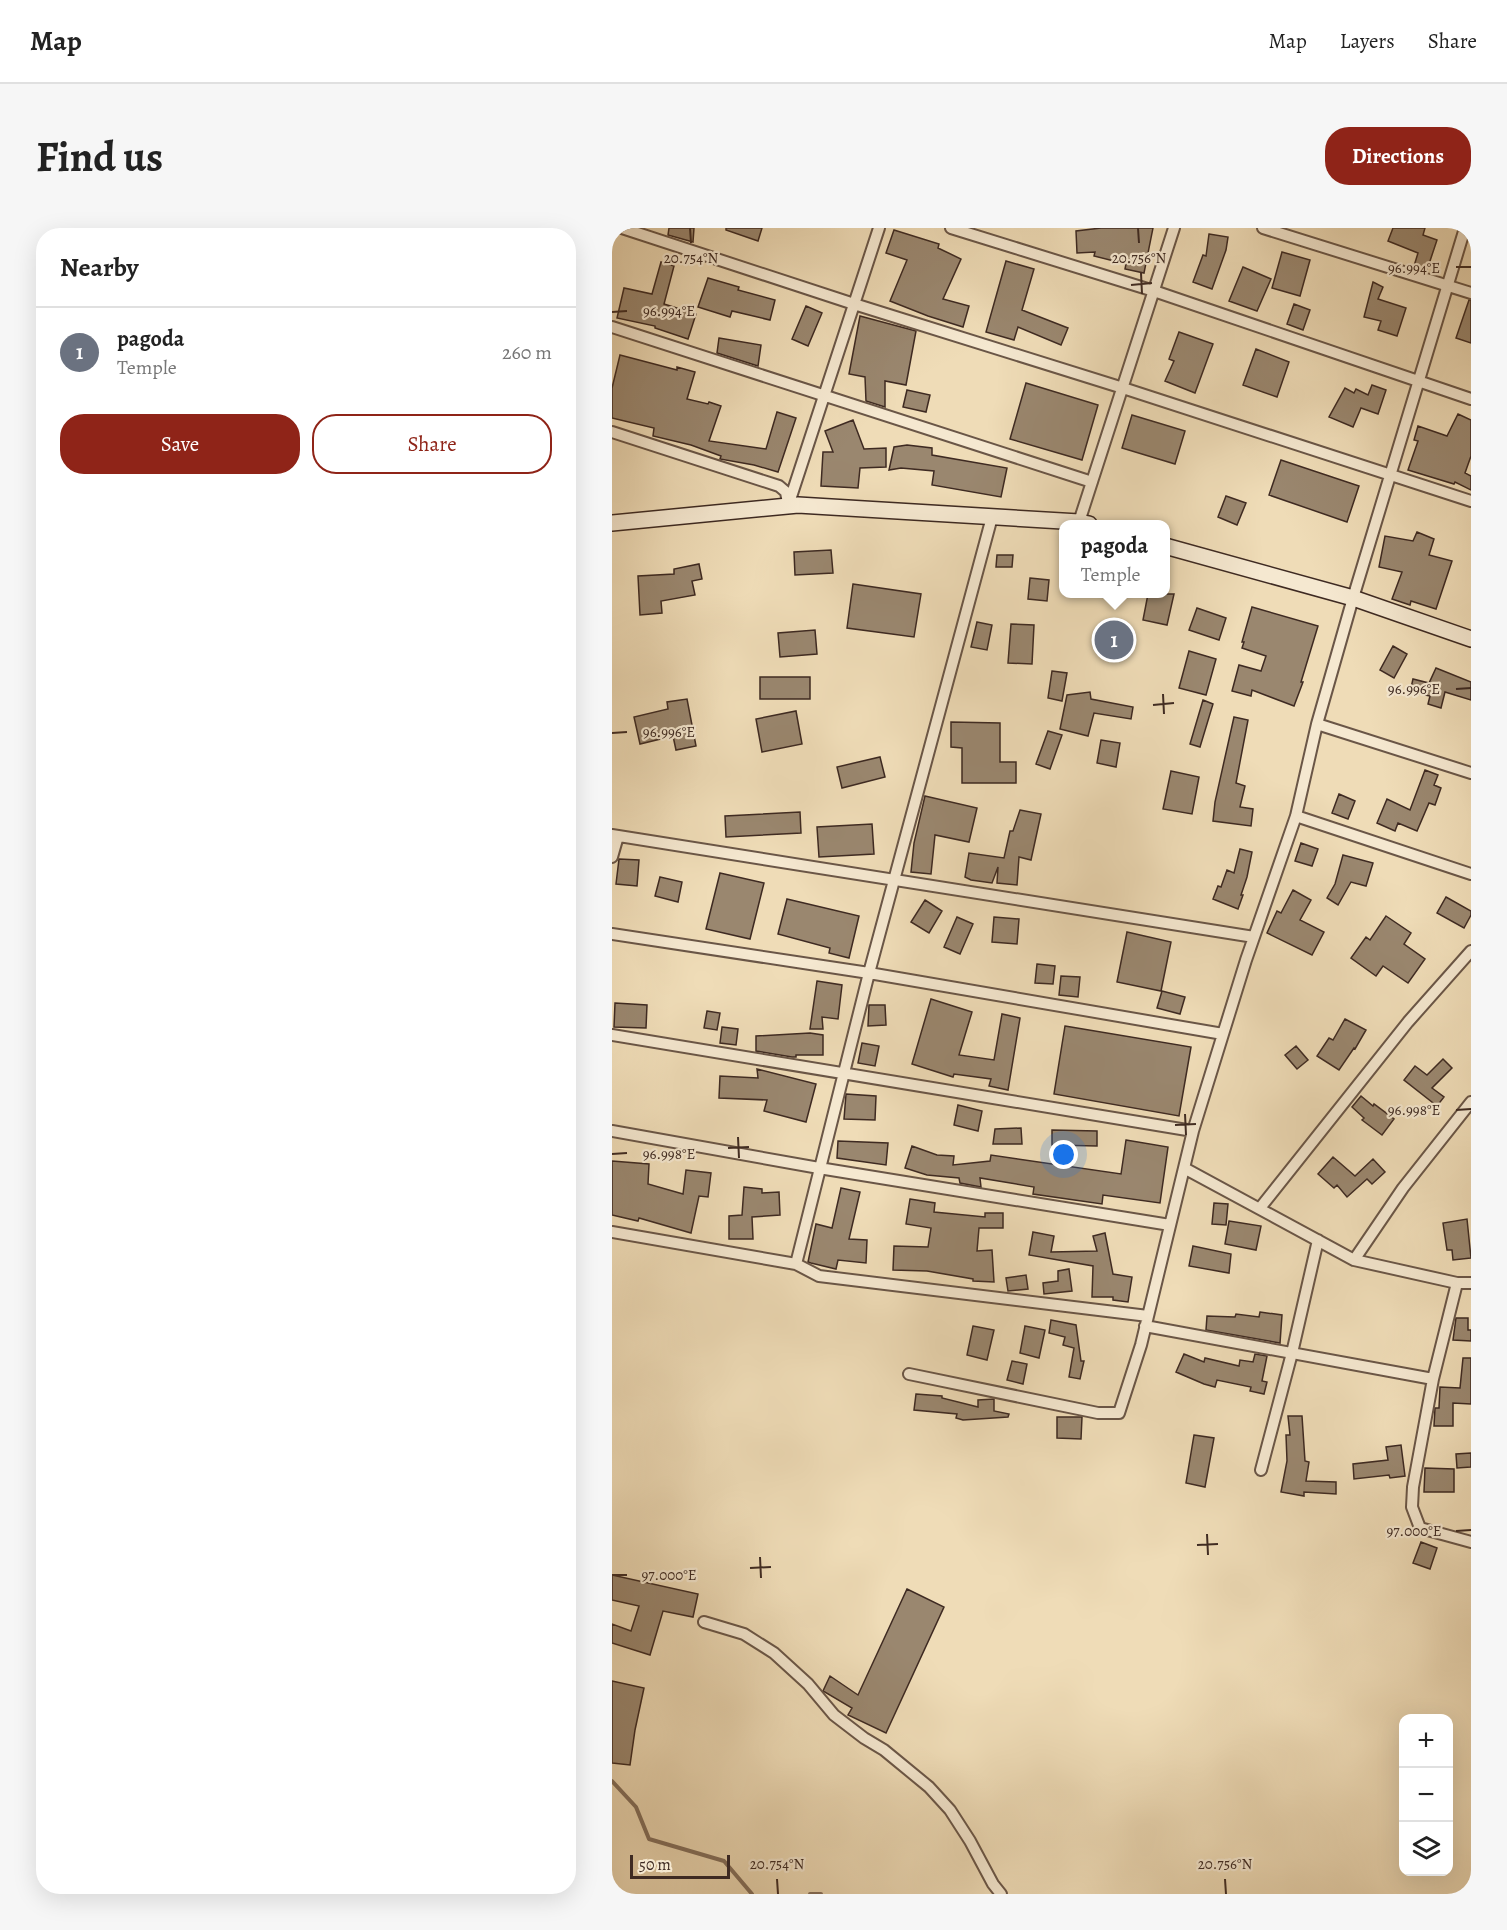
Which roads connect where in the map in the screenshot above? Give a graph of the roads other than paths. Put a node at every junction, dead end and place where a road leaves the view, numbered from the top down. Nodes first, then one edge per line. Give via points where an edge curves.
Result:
1 (622, 228) edge
2 (879, 228) edge
3 (951, 228) edge
4 (1174, 228) edge
5 (1263, 228) edge
6 (1465, 228) edge
7 (1448, 285) junction
8 (1154, 291) junction
9 (1471, 293) edge
10 (854, 304) junction
11 (612, 327) edge
12 (1419, 381) junction
13 (1123, 388) junction
14 (824, 397) junction
15 (1471, 399) edge
16 (612, 432) edge
17 (1391, 474) junction
18 (1092, 482) junction
19 (1471, 501) edge
20 (788, 506) junction
21 (992, 517) junction
22 (1085, 520) edge
23 (1059, 521) edge
24 (612, 523) edge
25 (1170, 547) edge
26 (1353, 598) junction
27 (1471, 639) edge
28 (1317, 724) junction
29 (1471, 773) edge
30 (1296, 816) junction
31 (615, 836) edge
32 (612, 857) edge
33 (1471, 874) edge
34 (894, 880) junction
35 (612, 934) edge
36 (1254, 938) junction
37 (1471, 951) edge
38 (869, 973) junction
39 (1223, 1034) junction
40 (612, 1035) edge
41 (845, 1074) junction
42 (1471, 1102) edge
43 (612, 1131) edge
44 (1193, 1131) junction
45 (819, 1168) junction
46 (1184, 1168) junction
47 (1260, 1208) junction
48 (1170, 1225) junction
49 (612, 1232) edge
50 (1318, 1240) junction
51 (1354, 1260) junction
52 (796, 1264) junction
53 (1457, 1283) junction
54 (1471, 1283) edge
55 (1146, 1321) junction
56 (1292, 1353) junction
57 (909, 1374) dead end
58 (1433, 1379) junction
59 (1261, 1470) dead end
60 (1471, 1542) edge
61 (704, 1622) dead end
62 (1001, 1894) edge

1 - 10 street
2 - 10 street
3 - 8 street
4 - 8 street
5 - 7 street
6 - 7 street
7 - 9 street
7 - 12 street
8 - 12 street
8 - 13 street
10 - 13 street
10 - 14 street
11 - 14 street
12 - 15 street
12 - 17 street
13 - 17 street
13 - 18 street
14 - 18 street
14 - 20 street
16 - 20 street via 779,486 786,492
17 - 19 street
17 - 26 street
18 - 22 street
20 - 21 main road
20 - 24 main road
21 - 23 main road
21 - 34 street
25 - 26 main road
26 - 27 main road
26 - 28 street
28 - 29 street
28 - 30 street
30 - 33 street
30 - 36 street
31 - 32 street
31 - 34 street
34 - 36 street
34 - 38 street
35 - 38 street
36 - 39 street
37 - 47 street via 1408,1022
38 - 39 street
38 - 41 street
39 - 44 street
40 - 41 street
41 - 44 street
41 - 45 street
42 - 51 street via 1403,1188
43 - 45 street
44 - 46 street
45 - 48 street
45 - 52 street
46 - 47 street
46 - 48 street
47 - 50 street
48 - 55 street
49 - 52 street
50 - 51 street
50 - 56 street
51 - 53 street
52 - 55 street via 819,1276
53 - 54 street
53 - 58 street
55 - 56 street
55 - 57 street via 1119,1413 1098,1413
56 - 58 street
56 - 59 street
58 - 60 street via 1412,1507 1420,1528
61 - 62 street via 744,1634 774,1653 834,1714 929,1787 950,1809

